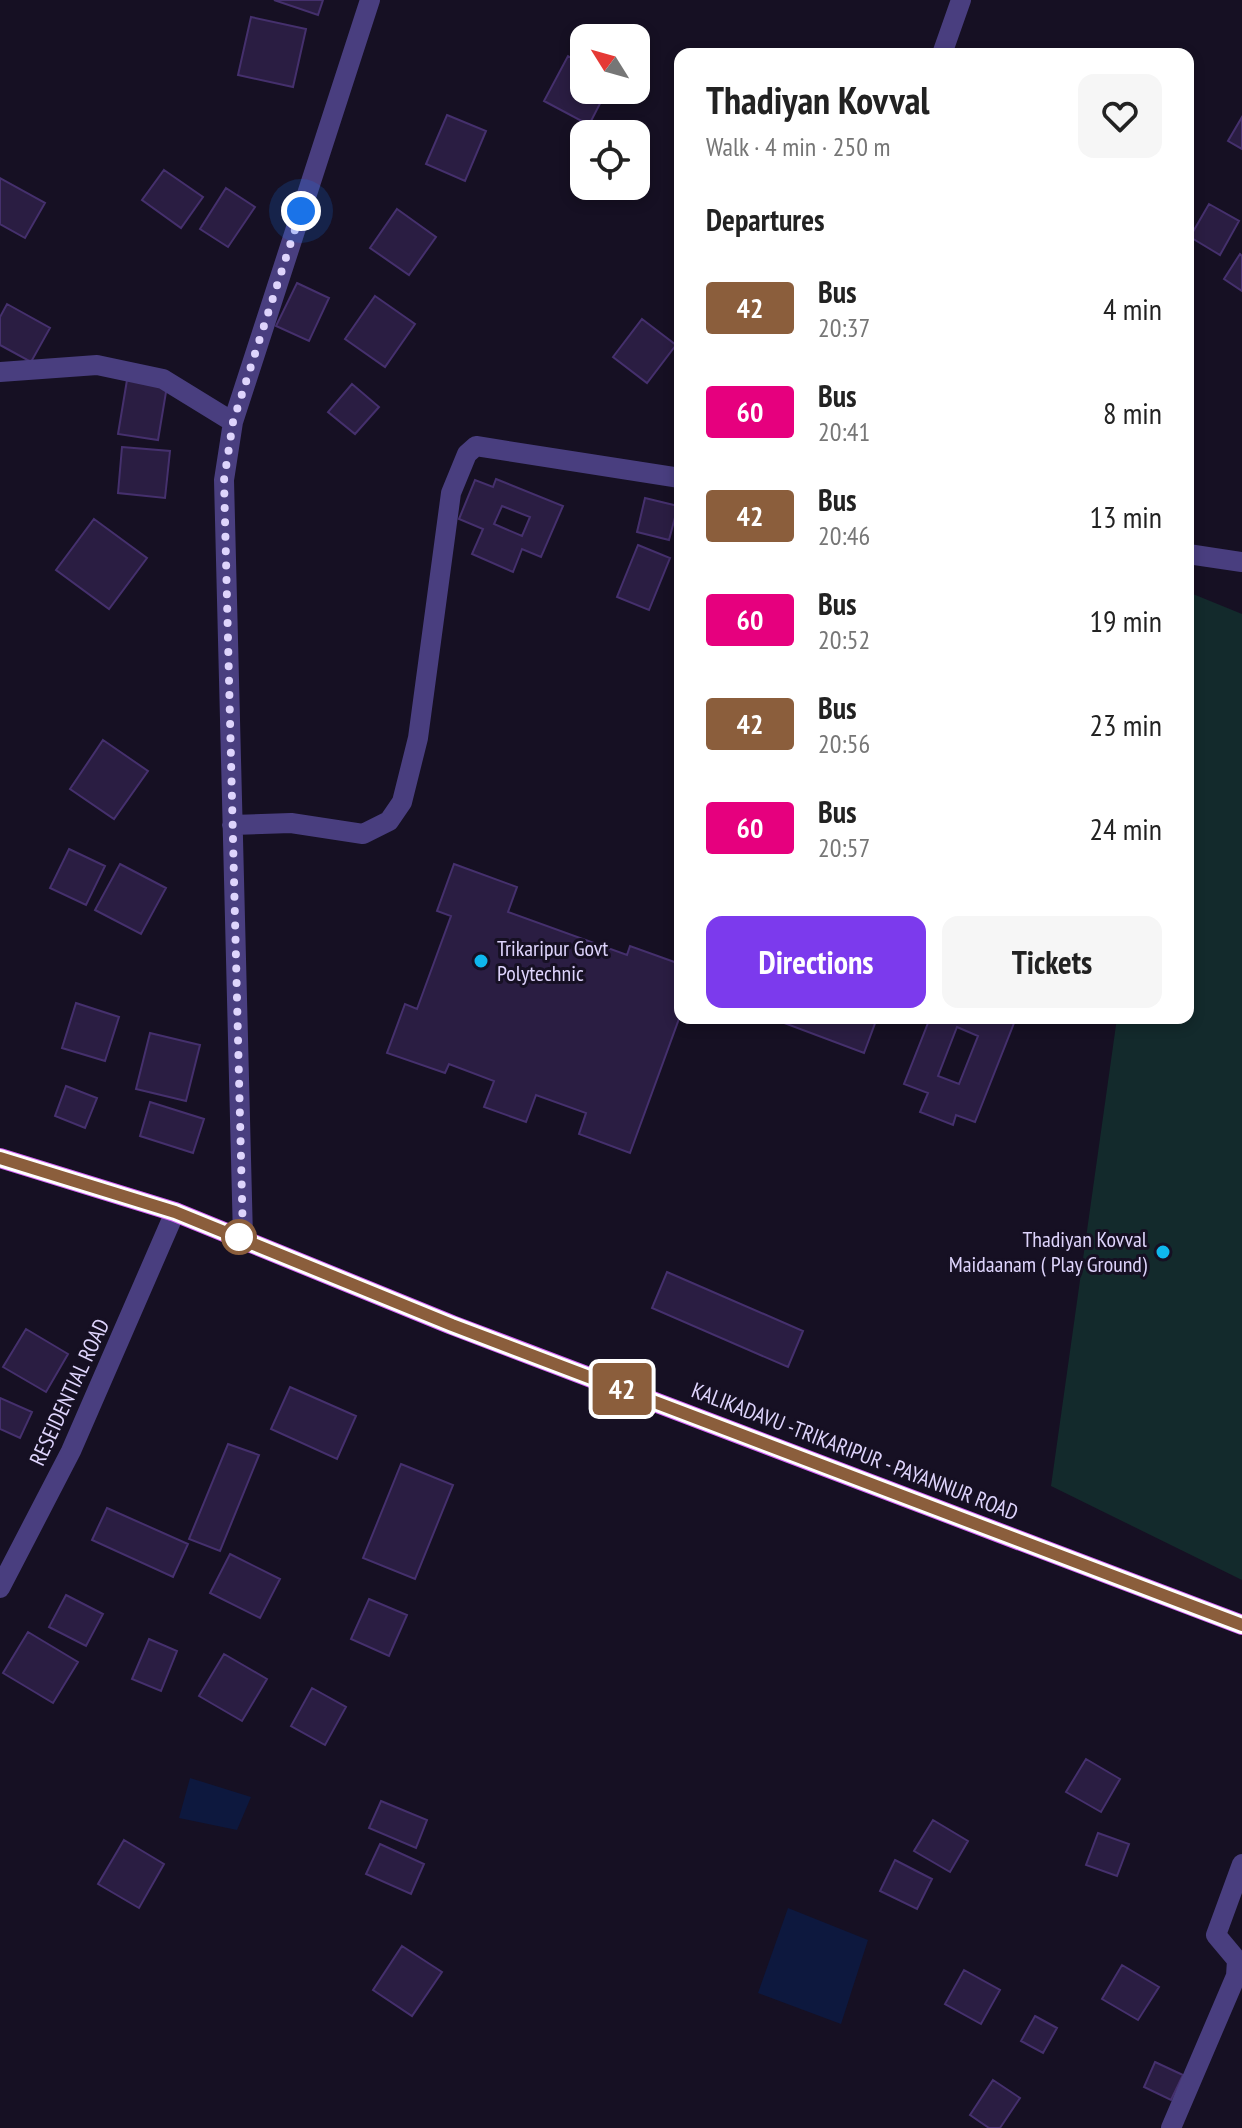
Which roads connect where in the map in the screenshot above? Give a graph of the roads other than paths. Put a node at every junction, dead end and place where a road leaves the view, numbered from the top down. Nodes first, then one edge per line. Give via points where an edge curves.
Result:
1 (370, 0) edge
2 (961, 0) edge
3 (944, 48) edge
4 (0, 372) edge
5 (233, 422) junction
6 (674, 477) edge
7 (1194, 555) edge
8 (1242, 562) edge
9 (232, 825) junction
10 (0, 1158) edge
11 (175, 1212) junction
12 (243, 1238) junction
13 (0, 1588) edge
14 (1242, 1625) edge
15 (1242, 1864) edge
16 (1171, 2128) edge

1 - 5 street
2 - 3 street
4 - 5 street via 97,365 124,370 163,379
5 - 9 street via 224,480
6 - 9 street via 476,446 467,454 451,493 418,738 402,802 389,821 363,834 291,823
7 - 8 street
9 - 12 street
10 - 11 main road, KALIKADAVU -TRIKARIPUR - PAYANNUR ROAD
11 - 12 main road, KALIKADAVU -TRIKARIPUR - PAYANNUR ROAD
11 - 13 street, RESEIDENTIAL ROAD via 71,1451
12 - 14 main road, KALIKADAVU -TRIKARIPUR - PAYANNUR ROAD via 452,1325
15 - 16 street via 1216,1935 1237,1960 1236,1976

